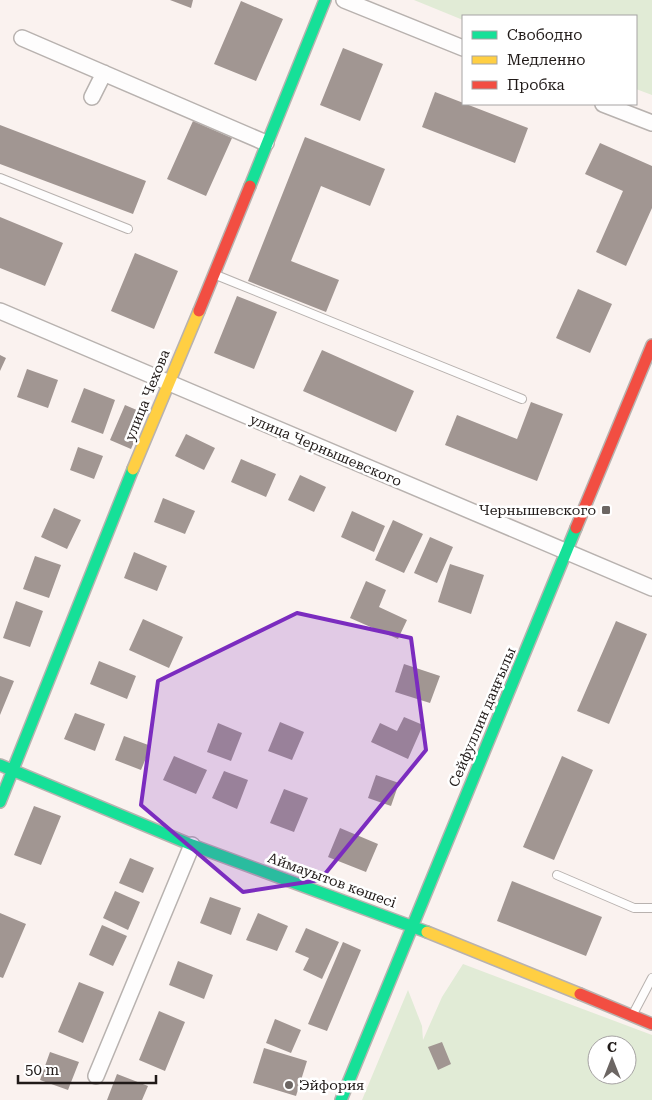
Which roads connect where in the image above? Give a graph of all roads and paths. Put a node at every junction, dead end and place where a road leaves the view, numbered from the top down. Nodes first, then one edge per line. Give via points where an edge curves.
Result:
1 (324, 0) edge
2 (344, 0) edge
3 (22, 38) dead end
4 (462, 48) edge
5 (104, 73) junction
6 (92, 97) dead end
7 (606, 105) edge
8 (652, 123) edge
9 (266, 143) junction
10 (0, 178) edge
11 (128, 229) dead end
12 (214, 274) junction
13 (0, 311) edge
14 (651, 350) edge
15 (168, 383) junction
16 (522, 399) dead end
17 (567, 552) junction
18 (652, 588) edge
19 (0, 766) edge
20 (13, 770) junction
21 (0, 802) edge
22 (192, 845) junction
23 (557, 875) dead end
24 (652, 908) edge
25 (411, 925) junction
26 (652, 978) edge
27 (632, 1016) junction
28 (652, 1024) edge
29 (96, 1076) dead end
30 (341, 1100) edge

1 - 9 street, улица Чехова
2 - 4 street
3 - 5 street
5 - 6 street
5 - 9 street
7 - 8 street
9 - 12 street, улица Чехова
10 - 11 lane
12 - 15 street, улица Чехова
12 - 16 lane
13 - 15 street, улица Чернышевского
14 - 17 street, Сейфуллин даңғылы
15 - 17 street, улица Чернышевского
15 - 20 street, улица Чехова
17 - 18 street, улица Чернышевского
17 - 25 street, Сейфуллин даңғылы
19 - 20 street, Аймауытов көшесі
20 - 21 street, улица Чехова
20 - 22 street, Аймауытов көшесі
22 - 25 street, Аймауытов көшесі
22 - 29 street
23 - 24 lane via 634,908
25 - 27 street, Аймауытов көшесі
25 - 30 street, Сейфуллин даңғылы
26 - 27 lane
27 - 28 street, Аймауытов көшесі

